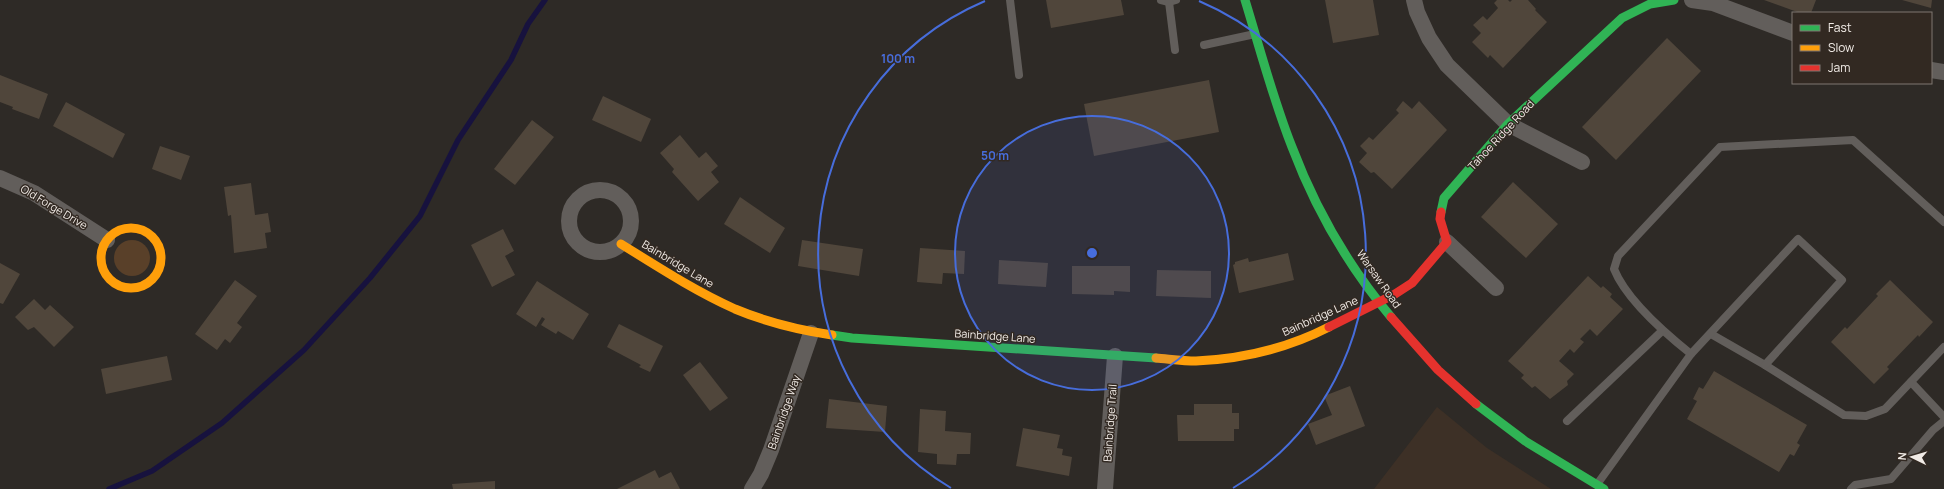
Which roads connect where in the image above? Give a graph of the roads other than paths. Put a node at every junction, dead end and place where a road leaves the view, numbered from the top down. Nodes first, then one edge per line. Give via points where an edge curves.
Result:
1 (1010, 0) edge
2 (1245, 0) edge
3 (1414, 0) edge
4 (1674, 0) edge
5 (1692, 0) edge
6 (1168, 1) edge
7 (1256, 34) junction
8 (1792, 34) edge
9 (1204, 45) dead end
10 (1175, 50) dead end
11 (1932, 70) edge
12 (1944, 72) edge
13 (1019, 75) dead end
14 (1508, 124) junction
15 (1582, 162) dead end
16 (0, 178) edge
17 (1944, 222) edge
18 (107, 240) junction
19 (1447, 242) junction
20 (621, 244) dead end
21 (1496, 288) dead end
22 (1378, 302) junction
23 (1662, 330) junction
24 (811, 333) junction
25 (1711, 334) junction
26 (1944, 347) edge
27 (1691, 354) junction
28 (1115, 356) junction
29 (1765, 364) junction
30 (1911, 382) junction
31 (1944, 417) edge
32 (1567, 421) dead end
33 (1944, 421) edge
34 (1600, 487) edge
35 (752, 489) edge
36 (1105, 489) edge
37 (1851, 489) edge

1 - 13 lane
2 - 7 street, Warsaw Road
3 - 14 street via 1429,38 1447,65
4 - 14 street, Tahoe Ridge Road via 1650,4 1622,18
5 - 8 street via 1713,3
6 - 10 lane
7 - 9 lane
7 - 22 street, Warsaw Road via 1300,168 1334,236
11 - 12 street
14 - 15 street
14 - 19 street, Tahoe Ridge Road via 1444,198 1440,219
16 - 18 street, Old Forge Drive via 34,194
17 - 23 lane via 1853,140 1720,147 1618,256 1614,269 1619,281
18 - 18 street via 101,255 101,265 112,282 131,288 141,287 157,275 162,255 154,237 146,231 127,227 117,230
19 - 21 street
19 - 22 street via 1412,283
20 - 24 street, Bainbridge Lane via 718,301 763,320
22 - 28 street, Bainbridge Lane via 1320,332 1259,353 1195,361
22 - 34 street, Warsaw Road via 1437,368 1500,423
23 - 27 lane
23 - 32 lane
24 - 28 street, Bainbridge Lane
24 - 35 street, Bainbridge Way via 771,450
25 - 27 lane
25 - 29 lane
25 - 29 lane via 1798,239 1842,280
26 - 30 lane
27 - 34 lane
28 - 36 street, Bainbridge Trail
29 - 30 lane via 1844,415 1866,416 1885,409
30 - 31 lane
33 - 37 lane via 1891,478 1855,485

